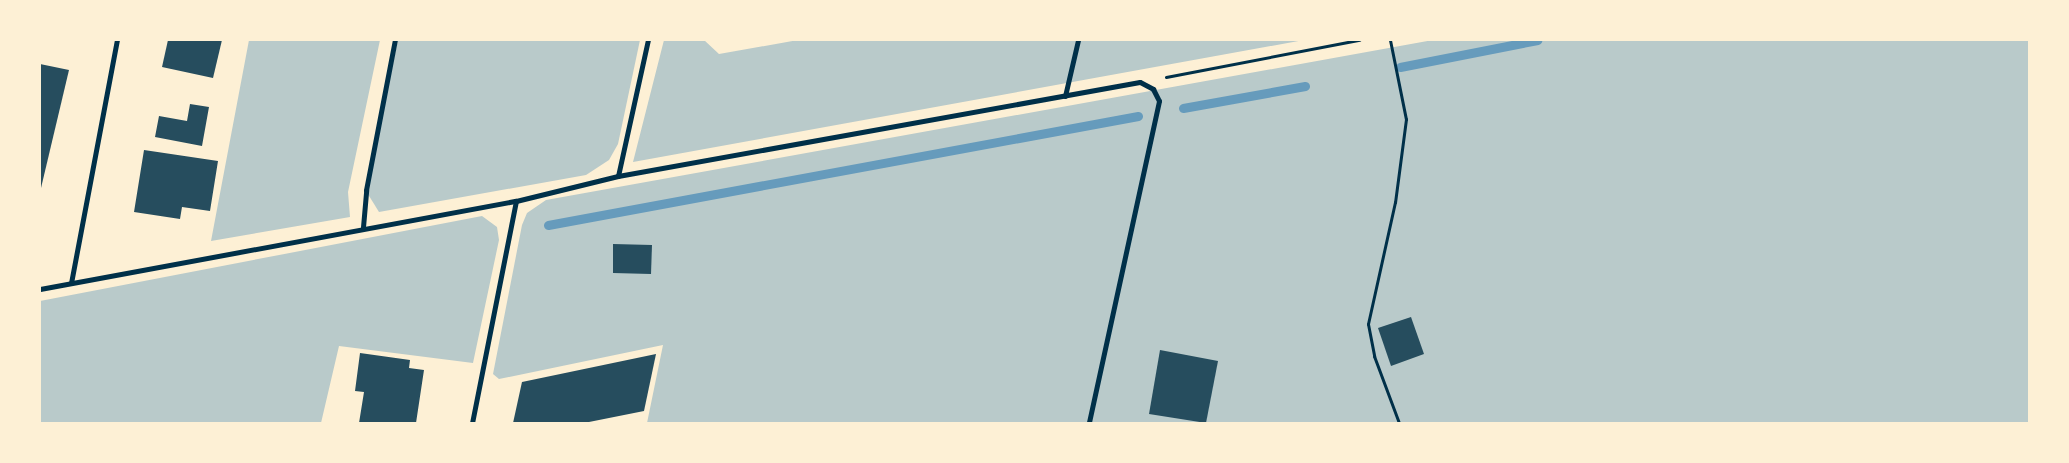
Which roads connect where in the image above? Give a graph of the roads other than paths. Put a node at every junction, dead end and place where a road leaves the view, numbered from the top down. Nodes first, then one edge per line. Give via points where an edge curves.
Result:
1 (117, 40) edge
2 (395, 40) edge
3 (648, 40) edge
4 (1078, 40) edge
5 (1065, 96) junction
6 (618, 176) junction
7 (516, 202) junction
8 (363, 227) junction
9 (71, 283) junction
10 (40, 289) edge
11 (472, 423) edge
12 (1089, 423) edge

1 - 9 street
2 - 8 street via 366,190
3 - 6 street
4 - 5 street
5 - 6 street
5 - 12 street via 1140,82 1153,89 1159,101
6 - 7 street
7 - 8 street
7 - 11 street
8 - 9 street
9 - 10 street

